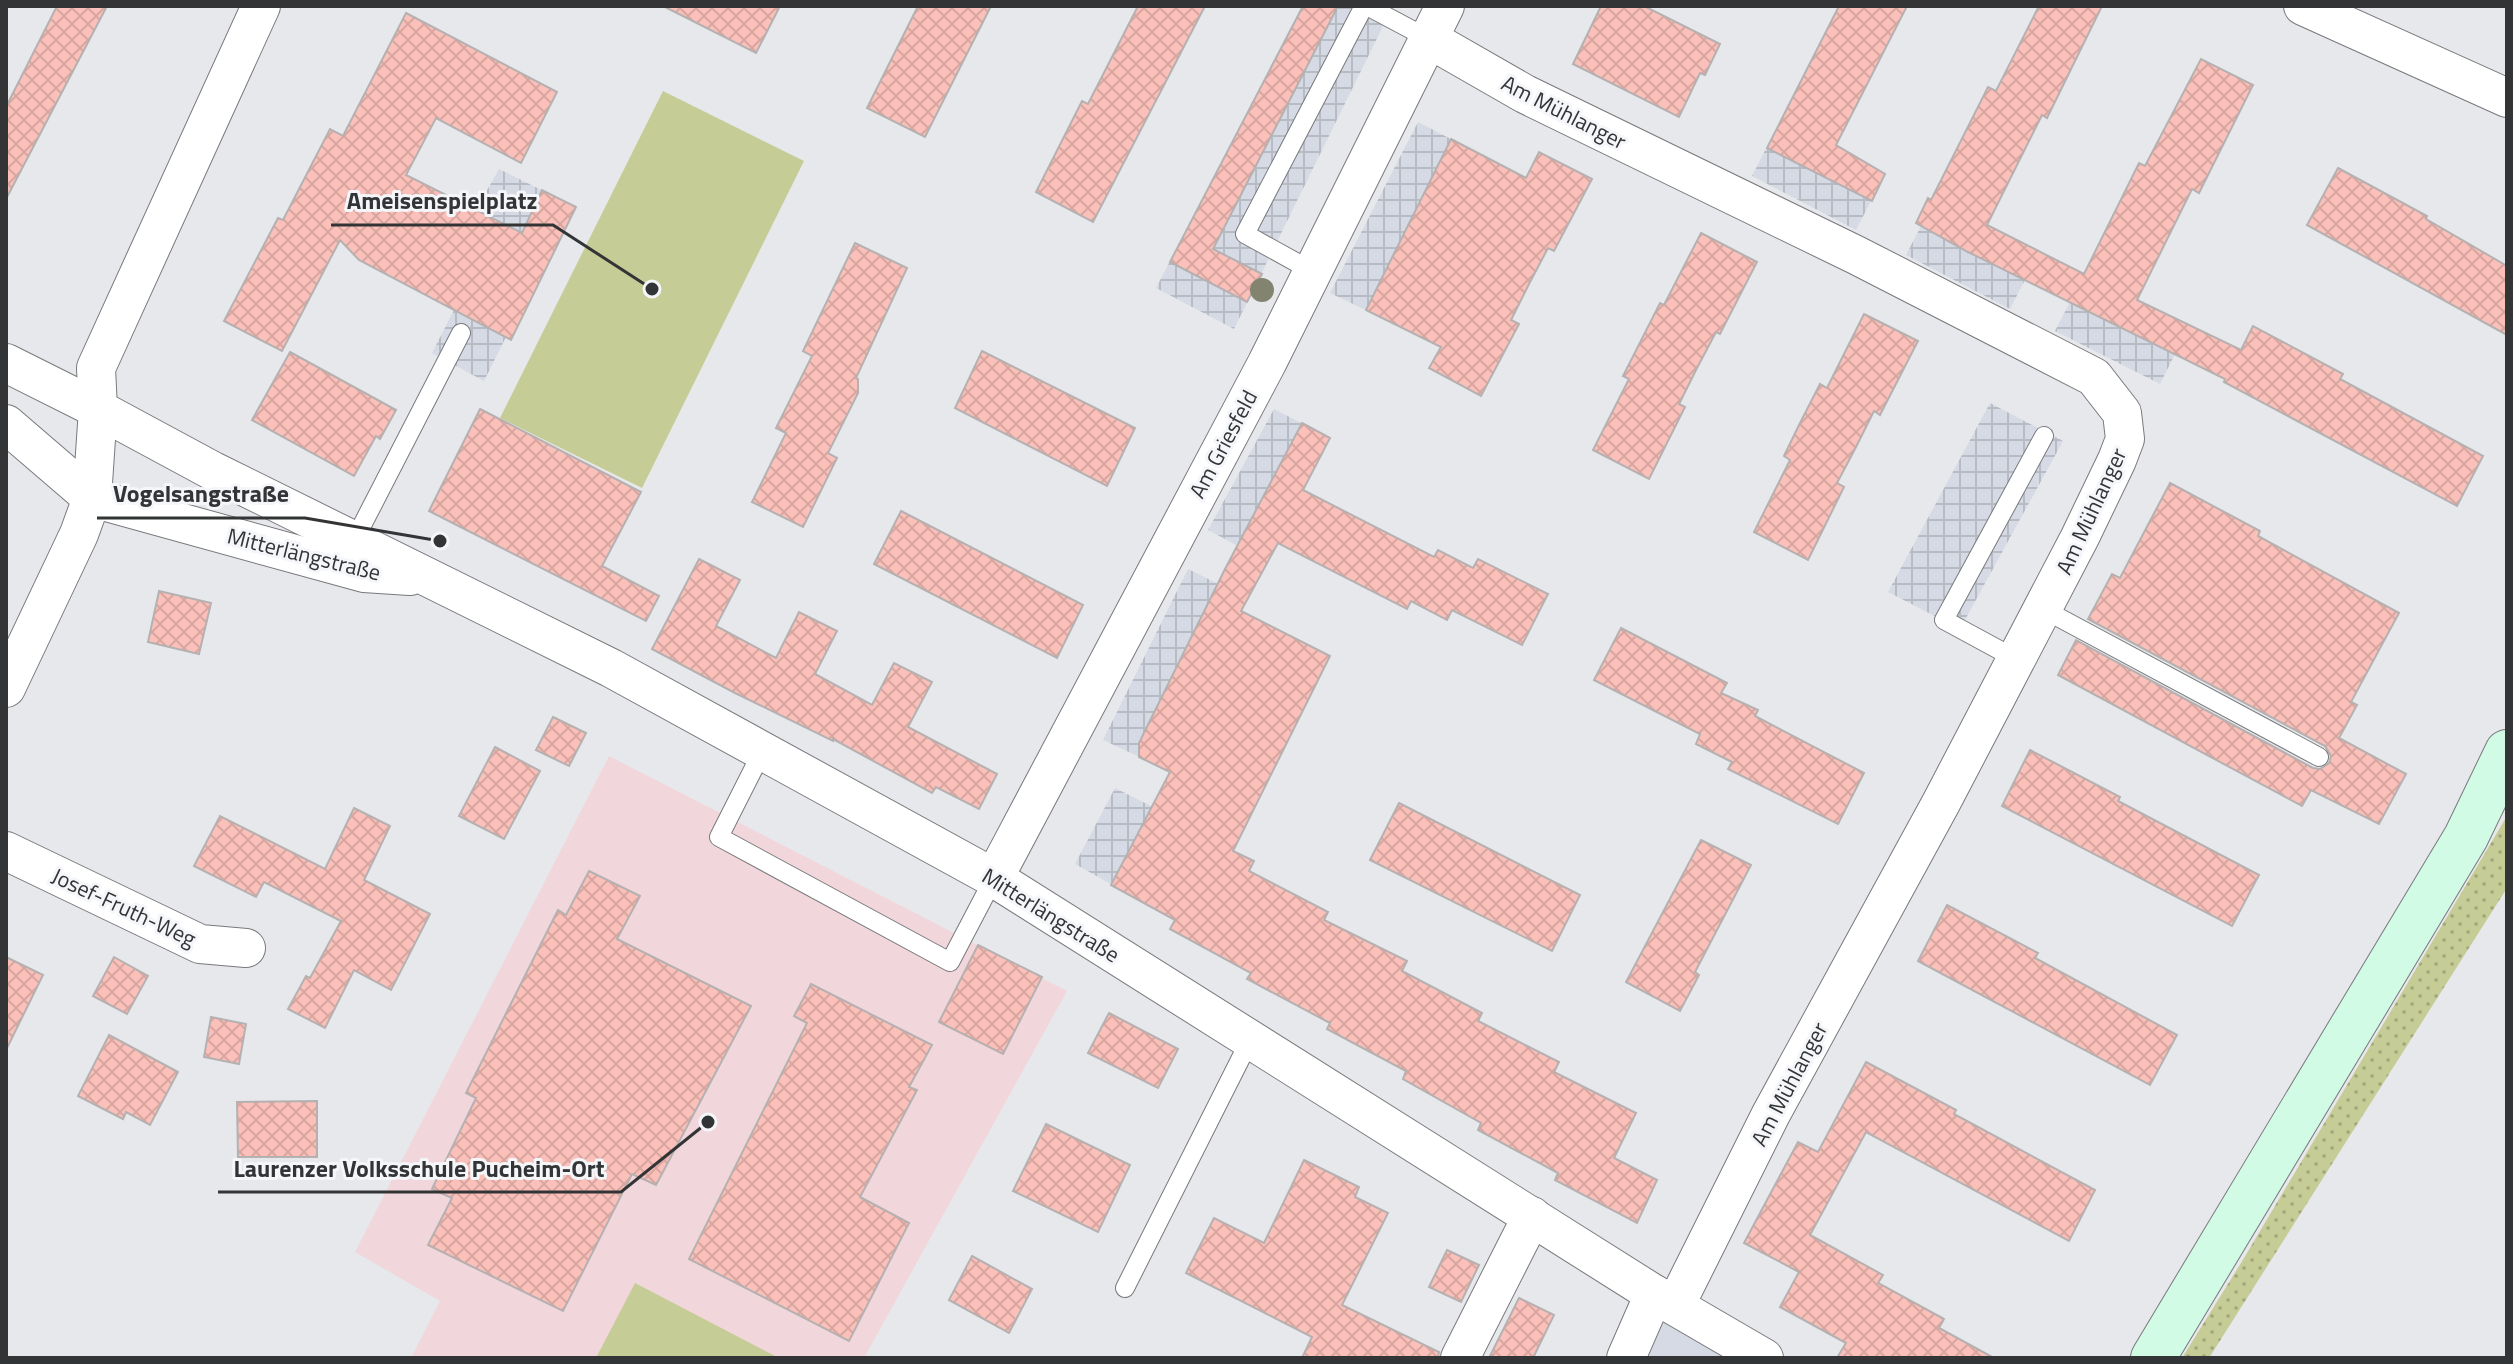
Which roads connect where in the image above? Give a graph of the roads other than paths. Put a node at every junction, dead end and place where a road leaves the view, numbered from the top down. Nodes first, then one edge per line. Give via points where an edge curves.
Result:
1 (261, 6) edge
2 (1365, 6) edge
3 (1445, 6) edge
4 (2303, 6) edge
5 (1429, 39) junction
6 (2507, 98) edge
7 (1312, 271) junction
8 (461, 333) dead end
9 (6, 363) edge
10 (98, 409) junction
11 (6, 424) edge
12 (2044, 436) dead end
13 (213, 471) junction
14 (92, 498) junction
15 (199, 527) junction
16 (355, 539) junction
17 (425, 577) junction
18 (2043, 609) junction
19 (2016, 659) junction
20 (6, 688) edge
21 (763, 750) junction
22 (2507, 752) edge
23 (2319, 757) dead end
24 (6, 851) edge
25 (994, 878) junction
26 (246, 948) dead end
27 (1251, 1038) junction
28 (1532, 1216) junction
29 (1125, 1288) dead end
30 (1664, 1300) junction
31 (1460, 1358) edge
32 (1626, 1358) edge
33 (1764, 1358) edge
34 (2153, 1358) edge

1 - 10 street via 96,368
2 - 5 lane
2 - 7 lane via 1245,234
3 - 5 street, Am Griesfeld
4 - 6 street
5 - 7 street, Am Griesfeld
5 - 18 street, Am Mühlanger via 1525,94 2094,377 2122,413 2125,439
7 - 25 street, Am Griesfeld
8 - 16 lane
9 - 10 street, Mitterlängstraße
10 - 13 street, Mitterlängstraße
10 - 14 street
11 - 14 street
12 - 19 lane via 1944,620
13 - 15 street
13 - 16 street, Mitterlängstraße
14 - 15 street, Mitterlängstraße
14 - 20 street
15 - 17 street, Mitterlängstraße via 364,573
16 - 17 street, Mitterlängstraße
17 - 21 street, Mitterlängstraße
18 - 19 street, Am Mühlanger
18 - 23 lane
19 - 30 street, Am Mühlanger via 1771,1114
21 - 25 street, Mitterlängstraße
21 - 25 lane via 719,837 950,962
22 - 34 main road via 2466,837
24 - 26 street, Josef-Fruth-Weg via 200,944
25 - 27 street, Mitterlängstraße
27 - 28 street, Mitterlängstraße
27 - 29 lane
28 - 30 street, Mitterlängstraße
28 - 31 street
30 - 32 street
30 - 33 street, Mitterlängstraße

